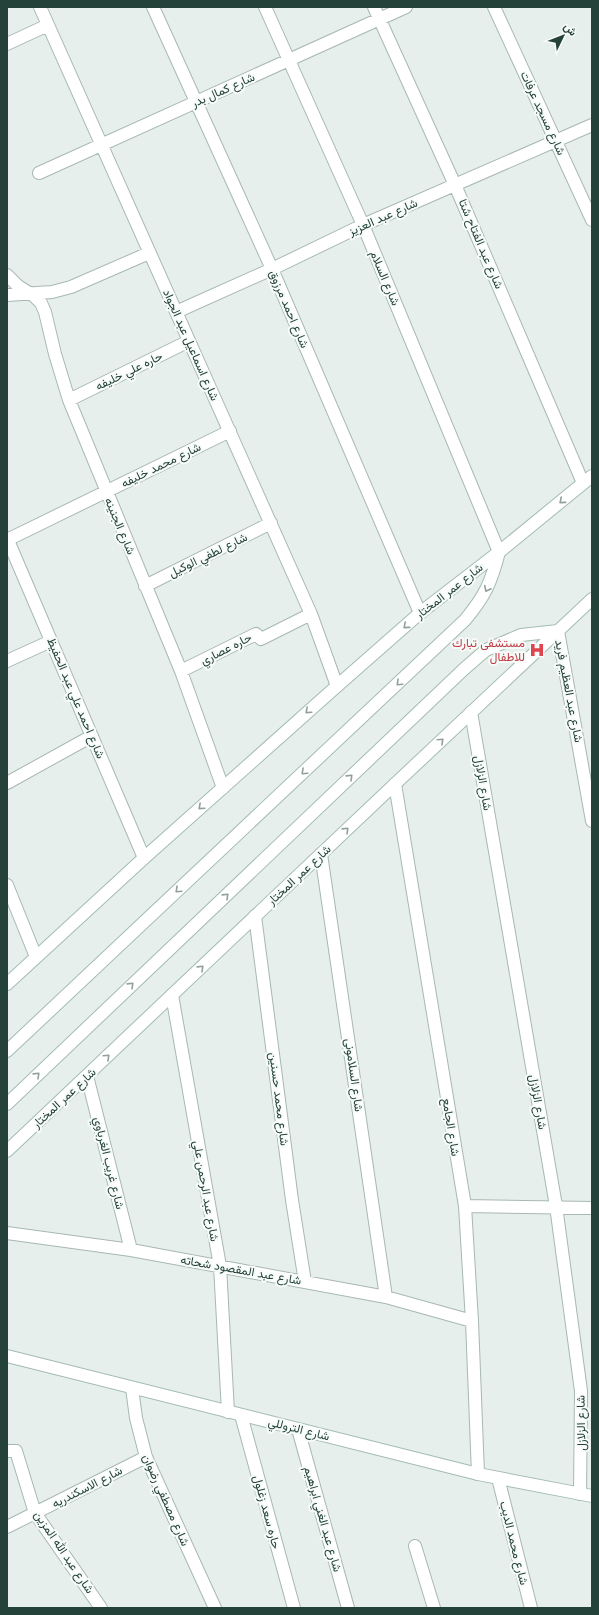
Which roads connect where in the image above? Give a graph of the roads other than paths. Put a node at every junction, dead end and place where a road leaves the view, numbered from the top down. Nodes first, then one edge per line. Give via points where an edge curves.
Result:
1 (40, 7) edge
2 (153, 7) edge
3 (265, 7) edge
4 (374, 7) edge
5 (406, 7) edge
6 (494, 7) edge
7 (379, 19) junction
8 (48, 26) junction
9 (7, 44) edge
10 (289, 60) junction
11 (196, 102) junction
12 (592, 125) edge
13 (556, 140) junction
14 (101, 145) junction
15 (40, 173) dead end
16 (455, 185) junction
17 (592, 220) edge
18 (363, 225) junction
19 (150, 253) junction
20 (272, 269) junction
21 (7, 275) edge
22 (30, 294) junction
23 (7, 295) edge
24 (176, 312) junction
25 (189, 342) junction
26 (69, 400) junction
27 (230, 431) junction
28 (587, 480) edge
29 (106, 492) junction
30 (270, 523) junction
31 (7, 539) edge
32 (500, 552) junction
33 (145, 586) junction
34 (592, 599) edge
35 (420, 613) junction
36 (311, 614) junction
37 (558, 631) junction
38 (51, 641) junction
39 (7, 661) edge
40 (181, 671) junction
41 (337, 686) junction
42 (471, 712) junction
43 (92, 736) junction
44 (7, 783) edge
45 (395, 784) junction
46 (223, 788) junction
47 (590, 795) edge
48 (592, 821) edge
49 (321, 854) junction
50 (144, 858) junction
51 (7, 885) edge
52 (255, 916) junction
53 (36, 957) junction
54 (7, 984) edge
55 (172, 995) junction
56 (7, 1051) edge
57 (87, 1076) junction
58 (8, 1103) edge
59 (7, 1151) edge
60 (465, 1206) junction
61 (556, 1206) junction
62 (592, 1208) edge
63 (7, 1232) edge
64 (131, 1250) junction
65 (220, 1266) junction
66 (305, 1282) junction
67 (386, 1297) junction
68 (472, 1321) junction
69 (7, 1356) edge
70 (132, 1388) junction
71 (228, 1412) junction
72 (241, 1415) junction
73 (298, 1429) junction
74 (11, 1451) edge
75 (146, 1457) junction
76 (478, 1474) junction
77 (498, 1478) junction
78 (586, 1495) edge
79 (35, 1513) junction
80 (7, 1526) edge
81 (415, 1546) dead end
82 (101, 1608) edge
83 (215, 1608) edge
84 (294, 1608) edge
85 (348, 1608) edge
86 (434, 1608) edge
87 (531, 1608) edge

1 - 8 street, شارع اسماعيل عبد الجواد
2 - 11 street, شارع احمد مرزوق
3 - 10 street, شارع السلام
4 - 7 street, شارع عبد الفتاح شتا
5 - 7 street, شارع كمال بدر
6 - 13 street, شارع مسجد عرفات
7 - 10 street, شارع كمال بدر
7 - 16 street, شارع عبد الفتاح شتا
8 - 9 street
8 - 14 street, شارع اسماعيل عبد الجواد
10 - 11 street, شارع كمال بدر
10 - 18 street, شارع السلام
11 - 14 street, شارع كمال بدر
11 - 20 street, شارع احمد مرزوق
12 - 13 street, شارع عبد العزيز
13 - 16 street, شارع عبد العزيز
13 - 17 street, شارع مسجد عرفات
14 - 15 street, شارع كمال بدر
14 - 19 street, شارع اسماعيل عبد الجواد
16 - 18 street, شارع عبد العزيز
16 - 28 street, شارع عبد الفتاح شتا
18 - 20 street, شارع عبد العزيز
18 - 32 street, شارع السلام
19 - 22 street via 71,287
19 - 24 street, شارع اسماعيل عبد الجواد
20 - 24 street, شارع عبد العزيز
20 - 35 street, شارع احمد مرزوق
21 - 22 street, شارع الجنينه
22 - 23 street
22 - 26 street, شارع الجنينه via 41,303 45,312
24 - 25 street, شارع اسماعيل عبد الجواد
25 - 26 street, حاره علي خليفه
25 - 27 street, شارع اسماعيل عبد الجواد
26 - 29 street, شارع الجنينه
27 - 29 street, شارع محمد خليفه
27 - 30 street, شارع اسماعيل عبد الجواد
28 -> 32 street, شارع عمر المختار
29 - 31 street, شارع محمد خليفه
29 - 33 street, شارع الجنينه
30 - 33 street, شارع لطفي الوكيل
30 - 36 street, شارع اسماعيل عبد الجواد
31 - 38 street, شارع احمد علي عبد الحفيظ
32 - 35 street, شارع عمر المختار
32 -> 56 street via 490,583 481,600 465,620
33 - 40 street, شارع الجنينه
34 - 37 street, شارع عمر المختار
35 -> 41 street, شارع عمر المختار
36 - 40 street, حاره عصاري via 261,639 256,634
36 - 41 street, شارع اسماعيل عبد الجواد
37 - 42 street, شارع عمر المختار
37 - 47 street, شارع عبد العظيم فريد
58 -> 37 street via 486,650 520,635
38 - 39 street
38 - 43 street, شارع احمد علي عبد الحفيظ
40 - 46 street, شارع الجنينه
41 -> 46 street, شارع عمر المختار
45 -> 42 street, شارع عمر المختار
42 - 61 street, شارع الزلازل
43 - 44 street
43 - 50 street, شارع احمد علي عبد الحفيظ
49 -> 45 street, شارع عمر المختار
45 - 60 street, شارع الجامع
46 -> 50 street, شارع عمر المختار
47 - 48 street, شارع عبد العظيم فريد
49 - 52 street, شارع عمر المختار
49 - 67 street, شارع السلامونى
50 - 53 street, شارع عمر المختار
51 - 53 street
55 -> 52 street, شارع عمر المختار
52 - 66 street, شارع محمد حسنين
53 - 54 street, شارع عمر المختار
57 -> 55 street, شارع عمر المختار
55 - 65 street, شارع عبد الرحمن علي
57 - 59 street, شارع عمر المختار
57 - 64 street, شارع غريب الغرباوي
60 - 61 street
60 - 68 street, شارع الجامع
61 - 62 street
61 - 78 street, شارع الزلازل via 581,1391
63 - 64 street, شارع عبد المقصود شحاته
64 - 65 street, شارع عبد المقصود شحاته
65 - 66 street, شارع عبد المقصود شحاته
65 - 71 street, شارع عبد الرحمن علي
66 - 67 street, شارع عبد المقصود شحاته
67 - 68 street, شارع عبد المقصود شحاته
68 - 76 street, شارع الجامع
69 - 70 street, شارع التروللي
70 - 71 street, شارع التروللي
70 - 75 street, شارع مصطفي رضوان via 136,1418
71 - 72 street, شارع التروللي
72 - 73 street, شارع التروللي
72 - 84 street, حاره سعد زغلول
73 - 76 street, شارع التروللي
73 - 85 street, شارع عبد الغني ابراهيم
74 - 79 street, شارع عبد الله المزين via 16,1452
75 - 79 street, شارع الاسكندريه
75 - 83 street, شارع مصطفي رضوان
76 - 77 street, شارع التروللي
77 - 78 street, شارع التروللي
77 - 87 street, شارع محمد الديب
79 - 80 street, شارع الاسكندريه
79 - 82 street, شارع عبد الله المزين
81 - 86 street

